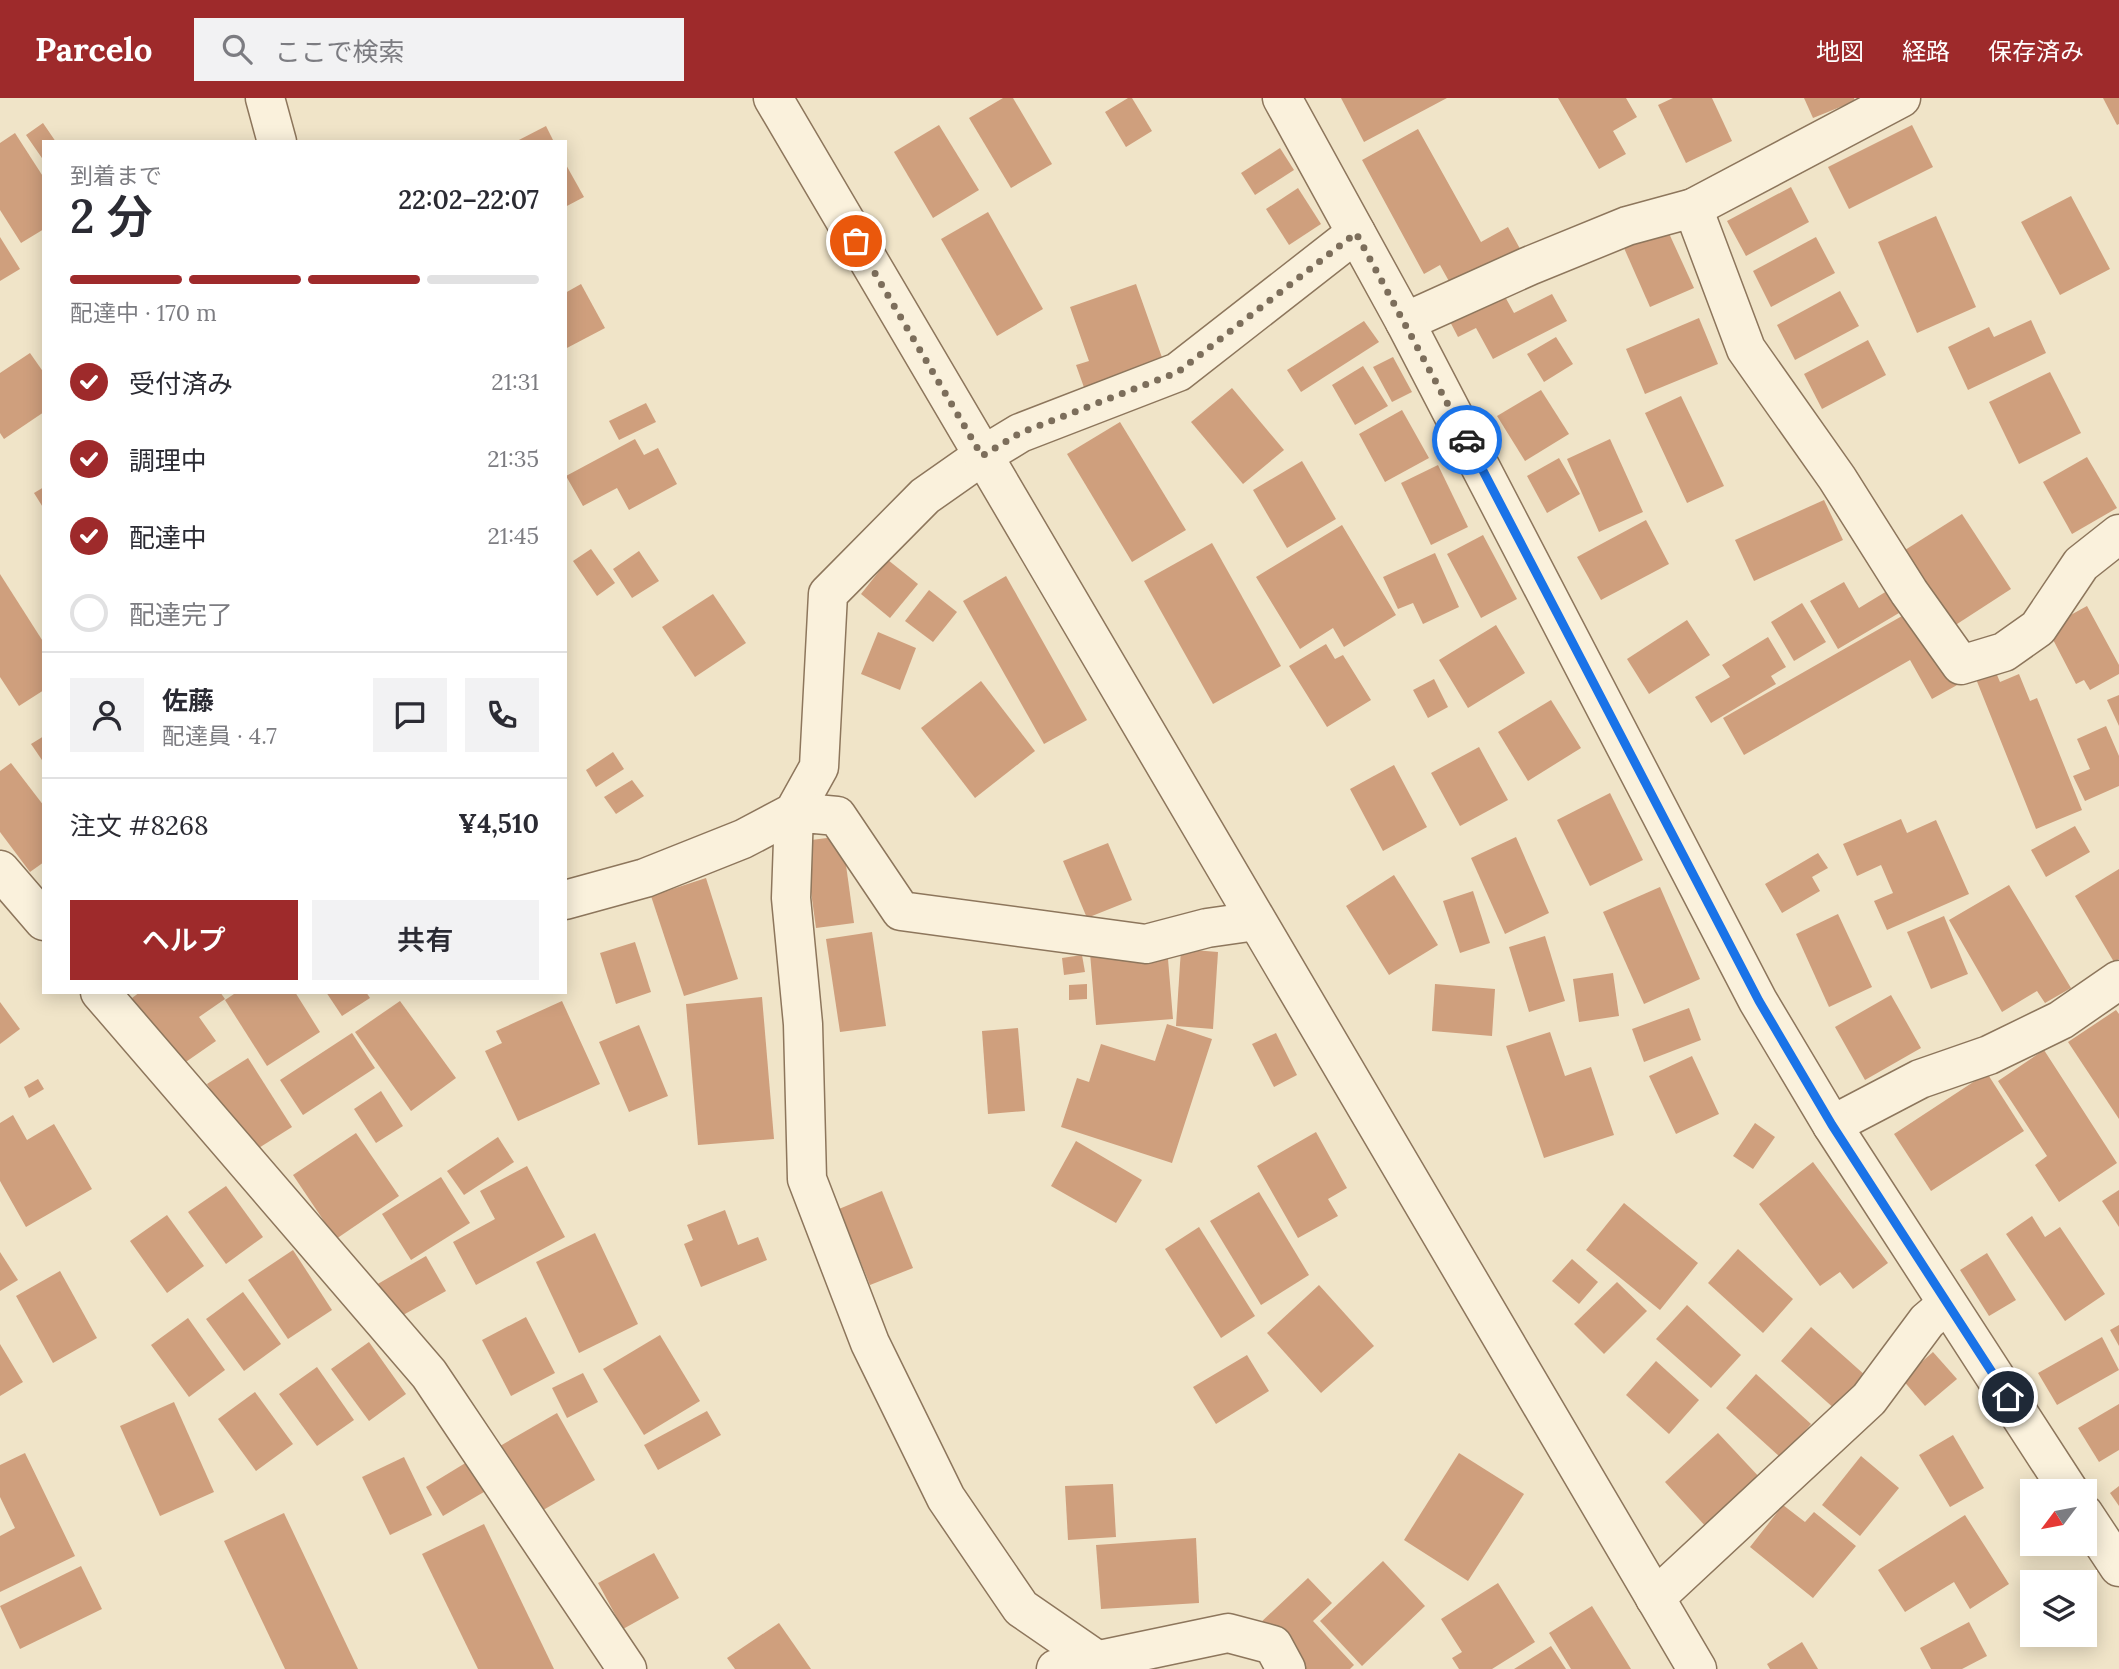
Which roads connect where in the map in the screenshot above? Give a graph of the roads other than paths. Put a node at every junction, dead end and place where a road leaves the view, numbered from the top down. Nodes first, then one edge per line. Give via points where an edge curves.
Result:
1 (265, 98) edge
2 (773, 98) edge
3 (1282, 98) edge
4 (1901, 98) edge
5 (276, 140) edge
6 (1693, 208) junction
7 (1356, 233) junction
8 (1405, 322) junction
9 (982, 456) junction
10 (2119, 534) edge
11 (794, 812) junction
12 (0, 870) edge
13 (567, 899) edge
14 (42, 919) edge
15 (1256, 921) junction
16 (2119, 980) edge
17 (102, 994) edge
18 (1832, 1125) junction
19 (1947, 1304) junction
20 (2061, 1479) edge
21 (2097, 1534) edge
22 (2119, 1567) edge
23 (1656, 1598) junction
24 (1095, 1660) junction
25 (627, 1669) edge
26 (1056, 1669) edge
27 (1286, 1669) edge
28 (1697, 1669) edge

1 - 5 street
2 - 9 street
3 - 7 street
4 - 6 street
6 - 8 street via 1627,226
6 - 10 street via 1746,349 1961,665 2004,652 2038,628 2081,564
7 - 8 street
7 - 9 street via 1178,372 1020,433
8 - 18 street via 1759,1001
9 - 11 street via 925,496 828,594 819,766
9 - 15 street
11 - 13 street via 743,839 645,878
11 - 15 street via 837,816 901,911 1146,944
11 - 24 street via 791,898 803,1024 807,1179 870,1343 946,1498 1021,1608
12 - 14 street
15 - 23 street
16 - 18 street via 2061,1020 1989,1055 1920,1079
17 - 25 street via 429,1374
18 - 19 street
19 - 20 street
19 - 23 street via 1927,1321 1869,1399
21 - 22 street
23 - 28 street
24 - 26 street
24 - 27 street via 1228,1633 1273,1645

